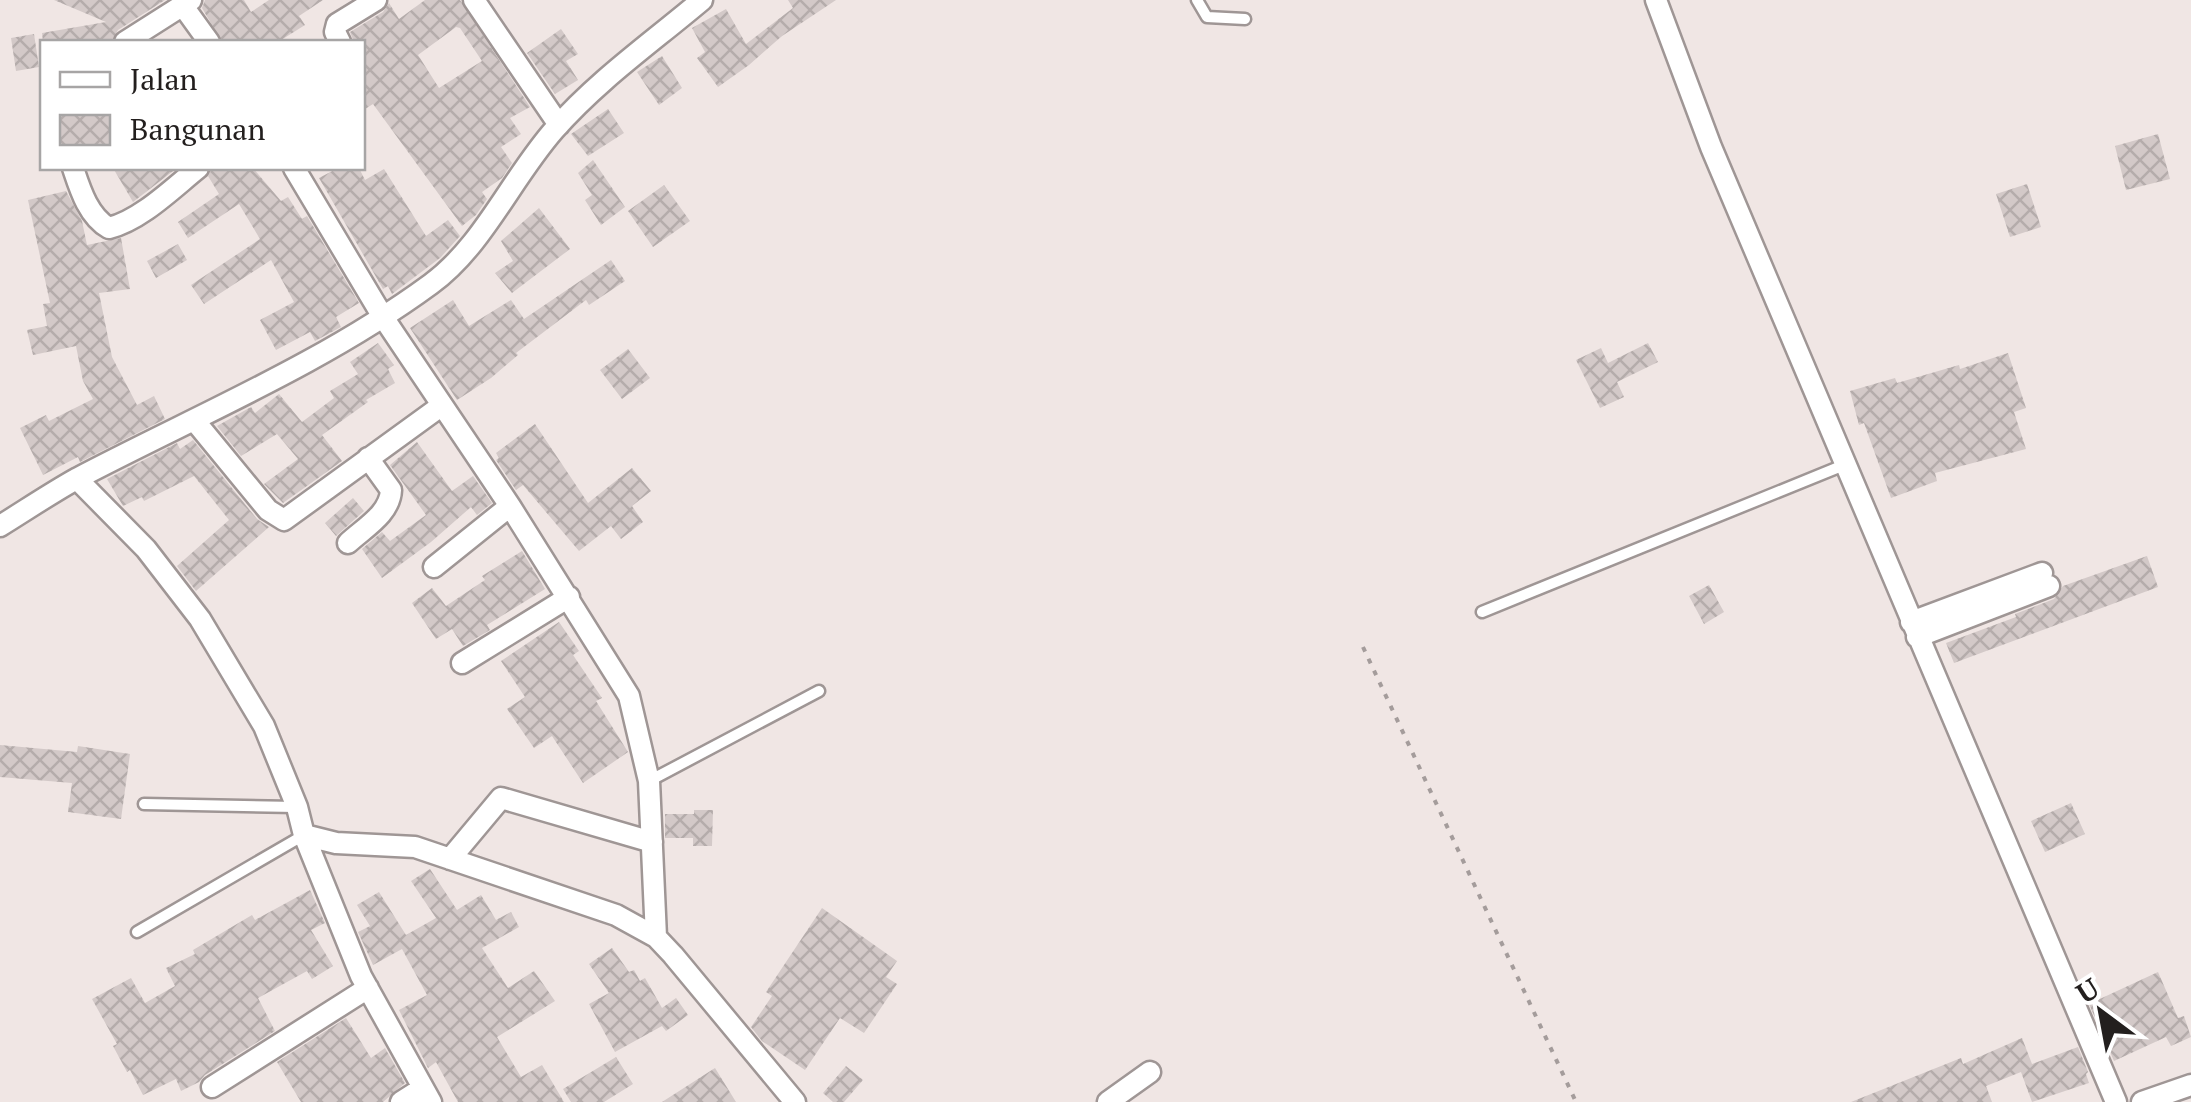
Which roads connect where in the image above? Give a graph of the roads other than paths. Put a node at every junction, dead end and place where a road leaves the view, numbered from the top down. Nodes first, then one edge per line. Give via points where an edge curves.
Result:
1 (376, 0) edge
2 (474, 0) edge
3 (702, 0) edge
4 (1197, 0) edge
5 (1656, 0) edge
6 (187, 3) edge
7 (1245, 19) dead end
8 (128, 40) edge
9 (208, 40) edge
10 (339, 40) edge
11 (559, 125) junction
12 (74, 170) edge
13 (195, 170) edge
14 (295, 170) edge
15 (382, 317) junction
16 (442, 406) junction
17 (194, 420) junction
18 (368, 458) junction
19 (1844, 465) junction
20 (77, 479) junction
21 (510, 506) junction
22 (0, 526) edge
23 (348, 543) dead end
24 (434, 567) dead end
25 (2046, 580) dead end
26 (569, 597) junction
27 (1482, 612) dead end
28 (1914, 630) junction
29 (462, 663) dead end
30 (819, 691) dead end
31 (649, 781) junction
32 (144, 804) dead end
33 (297, 807) junction
34 (304, 835) junction
35 (652, 842) junction
36 (450, 859) junction
37 (137, 932) dead end
38 (656, 937) junction
39 (368, 988) junction
40 (1150, 1072) dead end
41 (2191, 1085) edge
42 (212, 1087) dead end
43 (427, 1095) edge
44 (401, 1102) edge
45 (795, 1102) edge
46 (1108, 1102) edge
47 (2116, 1102) edge
48 (2142, 1102) edge

1 - 10 street via 337,24
2 - 11 street
3 - 11 street via 622,63
4 - 7 lane via 1207,17
5 - 19 street
6 - 8 street
6 - 9 street
11 - 15 street via 460,257
12 - 13 street via 90,208 109,228
14 - 15 street
15 - 16 street
15 - 17 street
16 - 18 street
16 - 21 street
17 - 18 street via 268,510 284,520
17 - 20 street
18 - 23 street via 391,496
19 - 27 lane
19 - 28 street
20 - 22 street
20 - 33 street via 146,549 200,619 264,726
21 - 24 street
21 - 26 street
25 - 28 street
26 - 29 street
26 - 31 street via 629,696
28 - 47 street
30 - 31 lane
31 - 35 street
32 - 33 lane
33 - 34 street
34 - 36 street via 415,848
34 - 37 lane
34 - 39 street
35 - 36 street via 501,798
35 - 38 street
36 - 38 street via 616,915
38 - 45 street
39 - 42 street
39 - 43 street
40 - 46 street
41 - 48 street
43 - 44 street

